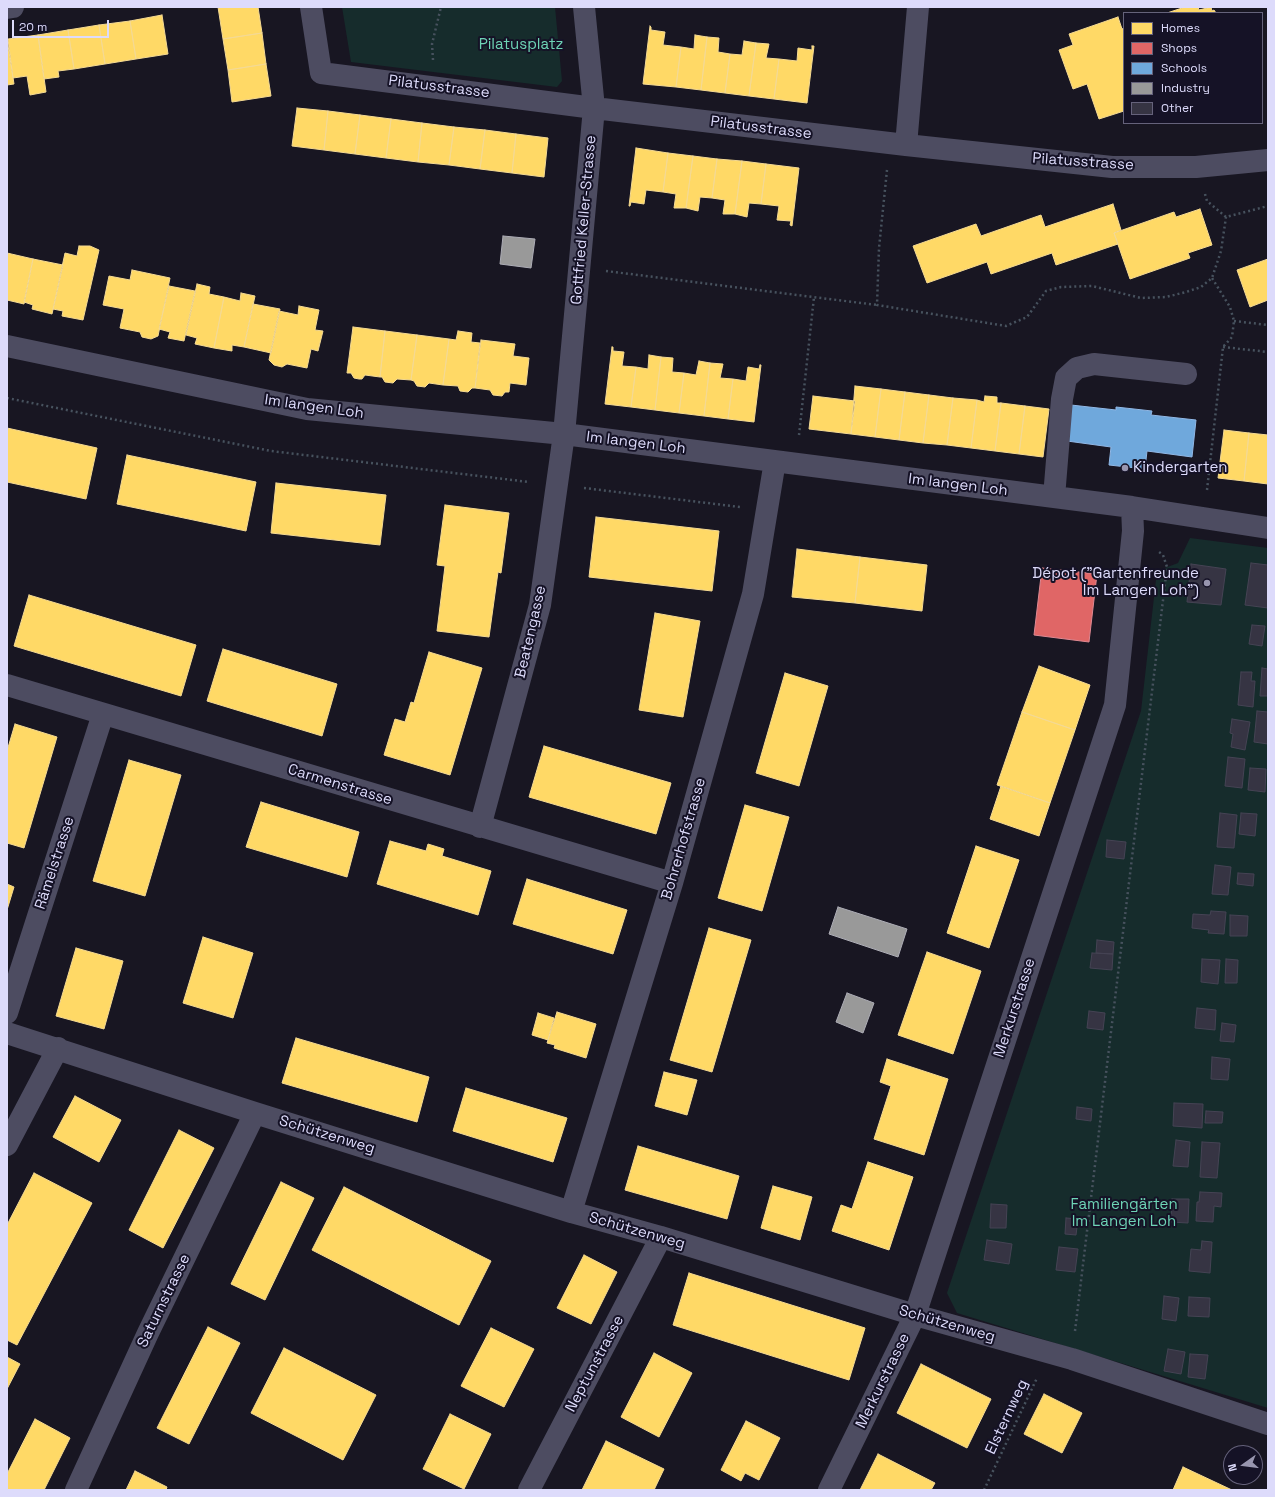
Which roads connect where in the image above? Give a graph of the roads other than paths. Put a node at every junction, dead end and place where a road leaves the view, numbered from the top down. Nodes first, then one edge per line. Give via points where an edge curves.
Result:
1 (13, 7) edge
2 (311, 7) edge
3 (584, 7) edge
4 (918, 7) edge
5 (7, 8) edge
6 (594, 108) junction
7 (898, 144) junction
8 (1268, 160) edge
9 (7, 346) edge
10 (1186, 374) dead end
11 (564, 434) junction
12 (785, 463) junction
13 (1054, 497) junction
14 (1132, 507) junction
15 (1268, 528) edge
16 (7, 685) edge
17 (104, 714) junction
18 (480, 827) junction
19 (672, 883) junction
20 (7, 1013) edge
21 (7, 1033) edge
22 (58, 1048) junction
23 (255, 1113) junction
24 (7, 1145) edge
25 (571, 1212) junction
26 (661, 1237) junction
27 (915, 1315) junction
28 (1268, 1424) edge
29 (76, 1490) edge
30 (529, 1490) edge
31 (829, 1490) edge

1 - 5 street
2 - 6 street, Pilatusstrasse via 321,73
3 - 6 street, Gottfried Keller-Strasse
4 - 7 street
6 - 7 street, Pilatusstrasse
6 - 11 street, Gottfried Keller-Strasse
7 - 8 street, Pilatusstrasse via 1112,167 1196,166
9 - 11 street, Im langen Loh via 307,409
10 - 13 street via 1094,364 1077,368 1066,378
11 - 12 street, Im langen Loh
11 - 18 street, Beatengasse via 540,606
12 - 13 street, Im langen Loh
12 - 19 street, Bohrerhofstrasse via 767,510 753,594
13 - 14 street, Im langen Loh
14 - 15 street, Im langen Loh
14 - 27 street, Merkurstrasse via 1133,531 1115,705
16 - 17 street, Carmenstrasse
17 - 18 street, Carmenstrasse
17 - 20 street, Rämelstrasse
18 - 19 street, Carmenstrasse
19 - 25 street, Bohrerhofstrasse
21 - 22 street, Schützenweg
22 - 23 street, Schützenweg
22 - 24 street
23 - 25 street, Schützenweg
23 - 29 street, Saturnstrasse via 148,1333
25 - 26 street, Schützenweg
26 - 27 street, Schützenweg
26 - 30 street, Neptunstrasse
27 - 28 street, Schützenweg via 1072,1359
27 - 31 street, Merkurstrasse

